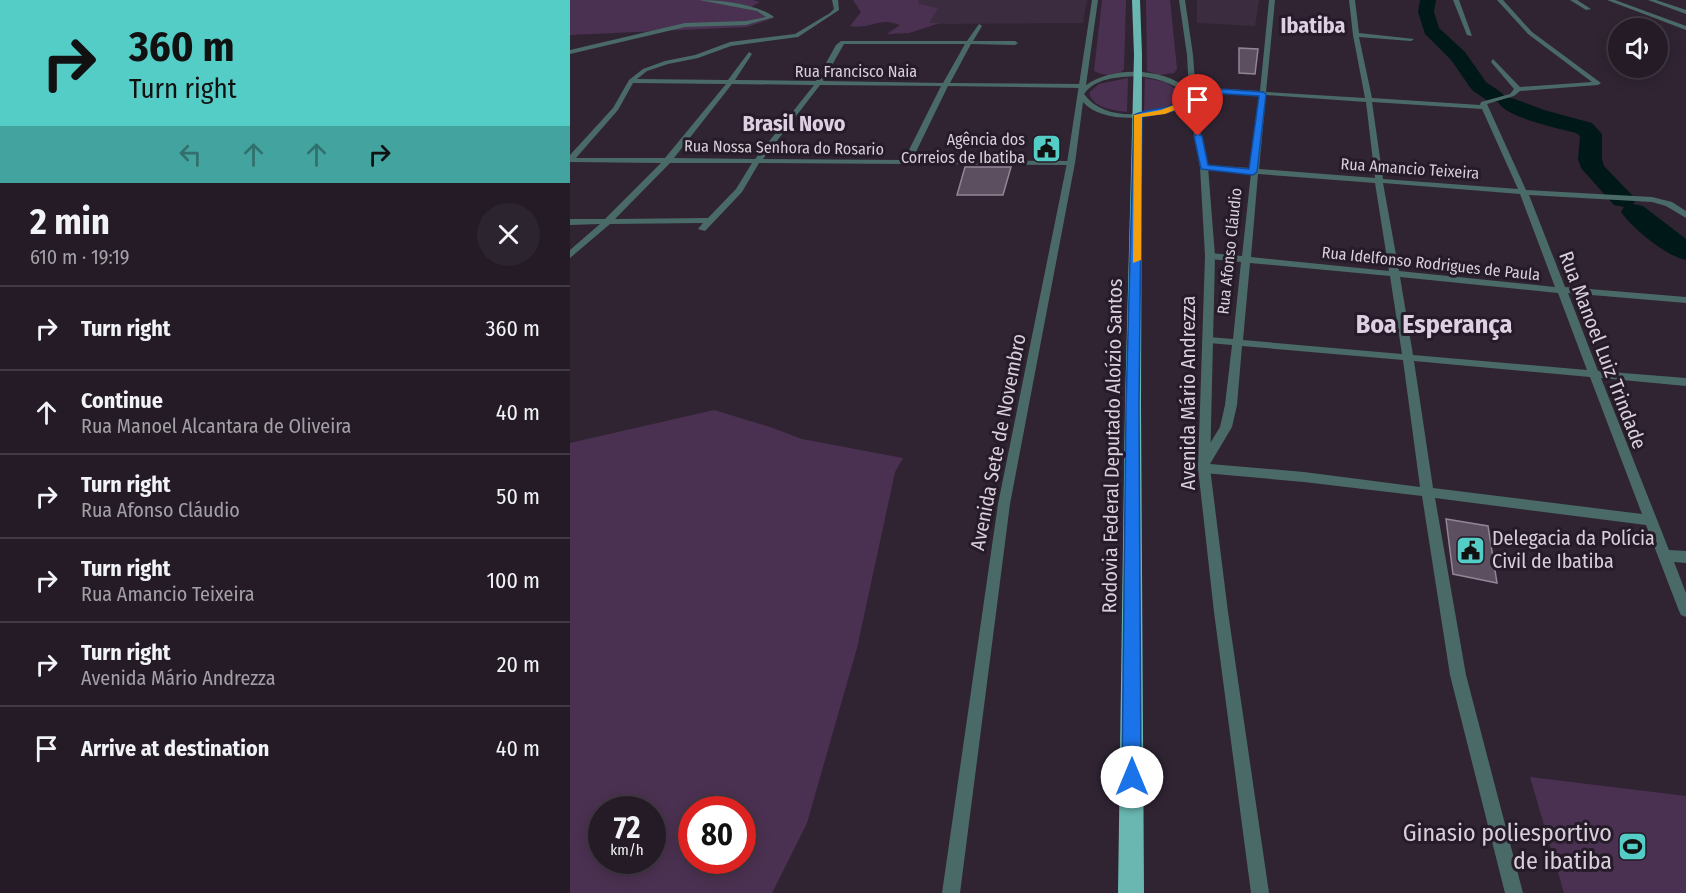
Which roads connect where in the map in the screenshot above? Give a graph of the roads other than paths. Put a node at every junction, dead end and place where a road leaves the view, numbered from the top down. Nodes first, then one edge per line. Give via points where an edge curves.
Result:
1 (702, 0) edge
2 (836, 0) edge
3 (1095, 0) edge
4 (1136, 0) edge
5 (1182, 0) edge
6 (1272, 0) edge
7 (1352, 0) edge
8 (1456, 0) edge
9 (1500, 0) edge
10 (1573, 0) edge
11 (1610, 0) edge
12 (1651, 0) edge
13 (1588, 9) dead end
14 (1686, 12) edge
15 (979, 26) dead end
16 (1686, 28) edge
17 (1356, 35) junction
18 (1470, 35) dead end
19 (1411, 39) dead end
20 (969, 43) junction
21 (1016, 43) dead end
22 (570, 51) edge
23 (749, 54) dead end
24 (1493, 61) dead end
25 (1084, 72) junction
26 (1137, 74) junction
27 (1176, 74) dead end
28 (1110, 78) junction
29 (1164, 79) junction
30 (631, 81) junction
31 (730, 84) junction
32 (818, 84) junction
33 (945, 85) junction
34 (1518, 89) junction
35 (1081, 90) junction
36 (1192, 93) junction
37 (1263, 94) junction
38 (1369, 101) junction
39 (1489, 103) junction
40 (1163, 112) junction
41 (1118, 114) junction
42 (1138, 115) junction
43 (1195, 122) junction
44 (1076, 128) junction
45 (570, 160) edge
46 (668, 160) junction
47 (757, 161) junction
48 (907, 162) junction
49 (1071, 163) junction
50 (1204, 167) junction
51 (1253, 172) junction
52 (1379, 181) junction
53 (1523, 191) junction
54 (1686, 215) edge
55 (712, 220) junction
56 (570, 222) edge
57 (607, 223) junction
58 (702, 229) dead end
59 (570, 255) edge
60 (1210, 256) junction
61 (1244, 260) junction
62 (1394, 274) junction
63 (1561, 290) junction
64 (1686, 300) edge
65 (1209, 340) junction
66 (1236, 342) junction
67 (1408, 357) junction
68 (1593, 372) junction
69 (1686, 382) edge
70 (1204, 465) junction
71 (1427, 491) junction
72 (1650, 520) junction
73 (1664, 555) junction
74 (1686, 557) edge
75 (1686, 611) edge
76 (951, 893) edge
77 (1131, 893) edge
78 (1260, 893) edge
79 (1514, 893) edge

1 - 22 street via 759,9 771,17 732,25 685,25
2 - 30 street via 837,9 832,14 800,34 730,44 655,66
3 - 25 street, Avenida Sete de Novembro
4 - 26 highway, Rodovia Federal Deputado Aloízio Santos
5 - 36 street, Avenida Mário Andrezza
6 - 37 street, Rua Afonso Cláudio
7 - 17 street
8 - 18 street
9 - 34 street via 1530,33 1598,82
10 - 13 street
11 - 16 street
12 - 14 street
15 - 20 street
17 - 19 street
17 - 38 street
20 - 21 street
20 - 32 street via 850,41 839,45
20 - 33 street
23 - 31 street
24 - 34 street
25 - 28 street
25 - 35 street, Avenida Sete de Novembro
26 - 28 street
26 - 29 street
26 - 42 highway, Rodovia Federal Deputado Aloízio Santos
27 - 29 street
28 - 35 street
29 - 36 street
30 - 31 street, Rua Francisco Naia
30 - 45 street via 615,109
31 - 32 street, Rua Francisco Naia
31 - 46 street
32 - 33 street, Rua Francisco Naia
32 - 47 street
33 - 35 street, Rua Francisco Naia
33 - 48 street
34 - 39 street
35 - 41 street via 1087,104
35 - 44 street, Avenida Sete de Novembro
36 - 37 street
36 - 40 street via 1181,105
36 - 43 street, Avenida Mário Andrezza
37 - 38 street
37 - 51 street, Rua Afonso Cláudio
38 - 39 street
38 - 52 street
39 - 53 street, Rua Manoel Luiz Trindade
40 - 42 street
40 - 43 street
41 - 42 street
41 - 44 street via 1087,116
42 - 77 highway, Rodovia Federal Deputado Aloízio Santos
43 - 50 street, Avenida Mário Andrezza
44 - 49 street, Avenida Sete de Novembro
45 - 46 street, Rua Nossa Senhora do Rosario
46 - 47 street, Rua Nossa Senhora do Rosario
46 - 57 street
47 - 48 street, Rua Nossa Senhora do Rosario
47 - 55 street via 739,190
48 - 49 street, Rua Nossa Senhora do Rosario
49 - 76 street, Avenida Sete de Novembro via 1002,516
50 - 51 street, Rua Amancio Teixeira
50 - 60 street, Avenida Mário Andrezza
51 - 52 street, Rua Amancio Teixeira
51 - 61 street, Rua Afonso Cláudio
52 - 53 street, Rua Amancio Teixeira
52 - 62 street
53 - 54 street, Rua Amancio Teixeira via 1669,202
53 - 63 street, Rua Manoel Luiz Trindade
55 - 57 street
55 - 58 street
56 - 57 street
57 - 59 street
60 - 61 street, Rua Idelfonso Rodrigues de Paula
60 - 65 street, Avenida Mário Andrezza
61 - 62 street, Rua Idelfonso Rodrigues de Paula
61 - 66 street, Rua Afonso Cláudio
62 - 63 street, Rua Idelfonso Rodrigues de Paula
62 - 67 street
63 - 64 street, Rua Idelfonso Rodrigues de Paula
63 - 68 street, Rua Manoel Luiz Trindade
65 - 66 street
65 - 70 street, Avenida Mário Andrezza
66 - 67 street
66 - 70 street, Rua Afonso Cláudio via 1227,427
67 - 68 street
67 - 71 street
68 - 69 street
68 - 72 street, Rua Manoel Luiz Trindade
70 - 71 street
70 - 78 street, Avenida Mário Andrezza
71 - 72 street
71 - 79 street via 1458,675
72 - 73 street, Rua Manoel Luiz Trindade
73 - 74 street
73 - 75 street, Rua Manoel Luiz Trindade

